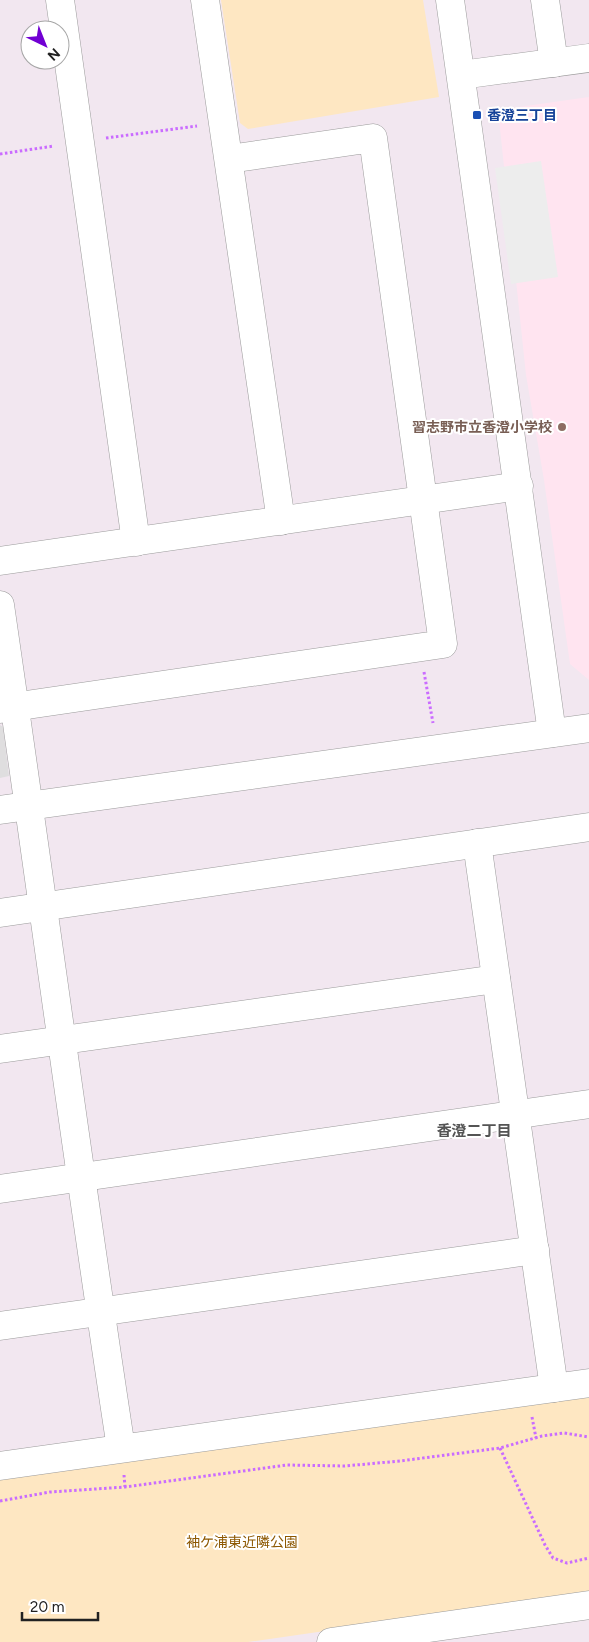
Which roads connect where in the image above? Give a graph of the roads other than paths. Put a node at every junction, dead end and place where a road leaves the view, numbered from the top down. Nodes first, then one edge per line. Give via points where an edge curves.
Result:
1 (60, 0) edge
2 (205, 0) edge
3 (450, 0) edge
4 (544, 0) edge
5 (589, 58) edge
6 (554, 63) junction
7 (461, 75) junction
8 (229, 159) junction
9 (519, 486) junction
10 (423, 501) junction
11 (281, 521) junction
12 (136, 542) junction
13 (0, 561) edge
14 (0, 605) edge
15 (8, 708) edge
16 (589, 728) edge
17 (552, 733) junction
18 (30, 806) junction
19 (0, 810) edge
20 (589, 826) edge
21 (477, 843) junction
22 (44, 906) junction
23 (0, 912) edge
24 (496, 979) junction
25 (61, 1040) junction
26 (0, 1049) edge
27 (589, 1104) edge
28 (516, 1114) junction
29 (81, 1177) junction
30 (0, 1189) edge
31 (535, 1250) junction
32 (100, 1312) junction
33 (0, 1326) edge
34 (589, 1383) edge
35 (554, 1388) junction
36 (121, 1448) junction
37 (0, 1466) edge
38 (589, 1605) edge
39 (331, 1642) edge

1 - 12 street
2 - 8 street
3 - 7 street
4 - 6 street
5 - 6 street
6 - 7 street
7 - 9 street
8 - 10 street via 373,138
8 - 11 street
9 - 10 street
9 - 17 street
10 - 11 street
10 - 15 street via 443,644
11 - 12 street
12 - 13 street
14 - 15 street
15 - 18 street
16 - 17 street
17 - 18 street
18 - 19 street
18 - 22 street
20 - 21 street
21 - 22 street
21 - 24 street
22 - 23 street
22 - 25 street
24 - 25 street
24 - 28 street
25 - 26 street
25 - 29 street
27 - 28 street
28 - 29 street
28 - 31 street
29 - 30 street
29 - 32 street
31 - 32 street
31 - 35 street
32 - 33 street
32 - 36 street
34 - 35 street
35 - 36 street
36 - 37 street
38 - 39 street

